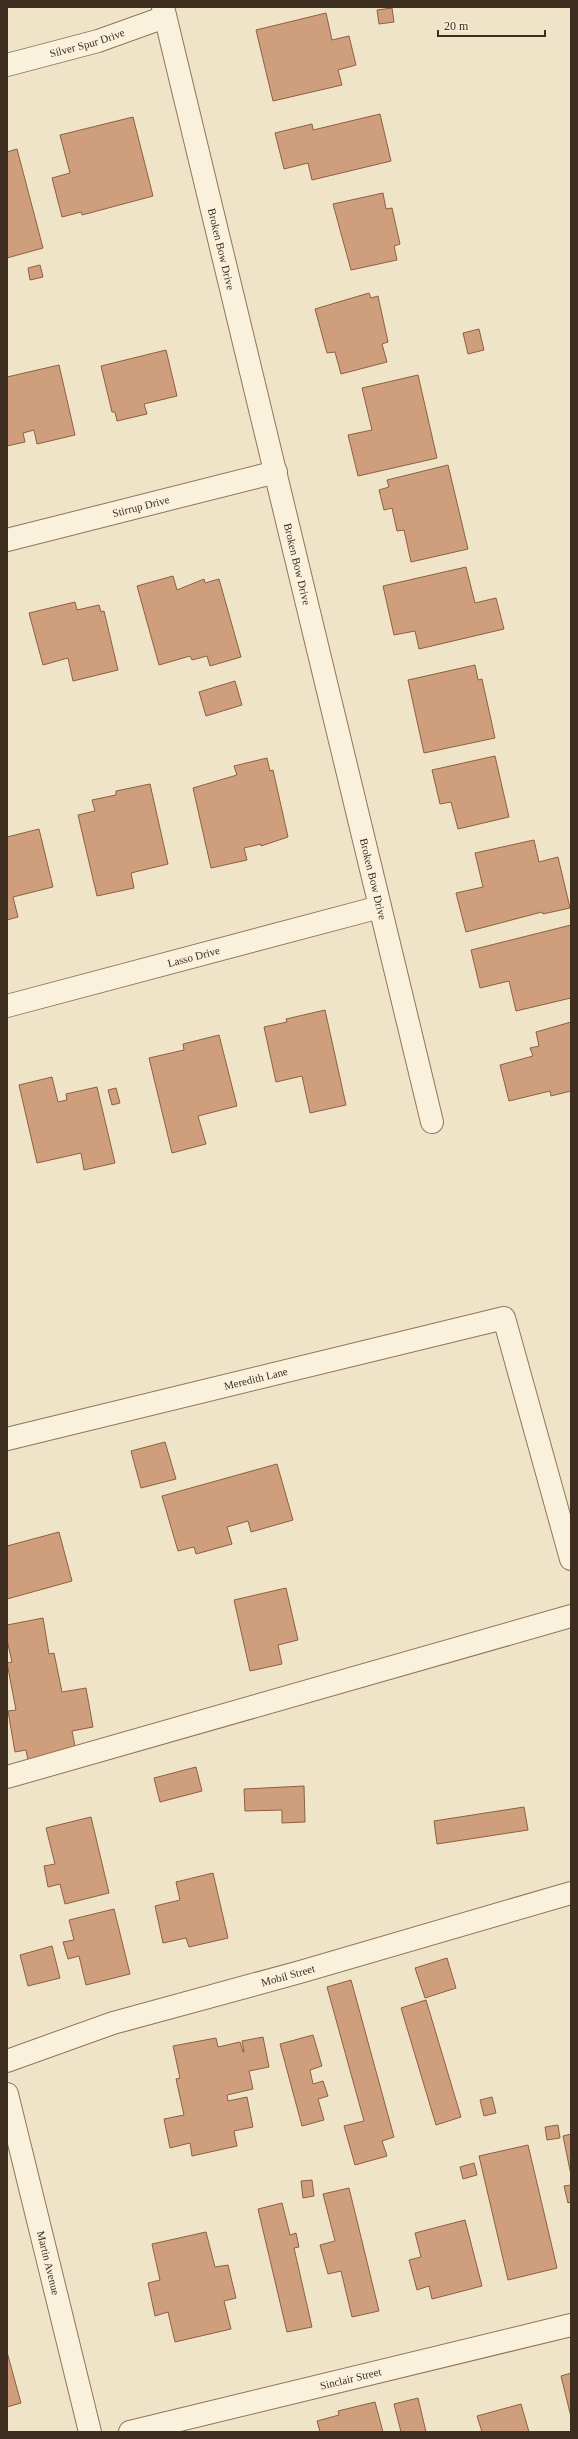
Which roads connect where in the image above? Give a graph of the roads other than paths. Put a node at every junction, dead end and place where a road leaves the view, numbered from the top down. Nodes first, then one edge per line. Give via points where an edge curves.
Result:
1 (164, 12) edge
2 (7, 65) edge
3 (276, 472) junction
4 (7, 540) edge
5 (380, 907) junction
6 (7, 1006) edge
7 (432, 1122) dead end
8 (7, 1439) edge
9 (571, 1559) edge
10 (571, 1616) edge
11 (7, 1777) edge
12 (571, 1893) edge
13 (7, 2061) edge
14 (7, 2094) edge
15 (571, 2325) edge
16 (90, 2432) edge
17 (130, 2432) edge

1 - 2 street, Silver Spur Drive via 98,41
1 - 3 street, Broken Bow Drive
3 - 4 street, Stirrup Drive
3 - 5 street, Broken Bow Drive
5 - 6 street, Lasso Drive
5 - 7 street, Broken Bow Drive
8 - 9 street, Meredith Lane via 504,1318
10 - 11 street
12 - 13 street, Mobil Street via 113,2023
14 - 16 street, Martin Avenue
15 - 17 street, Sinclair Street

